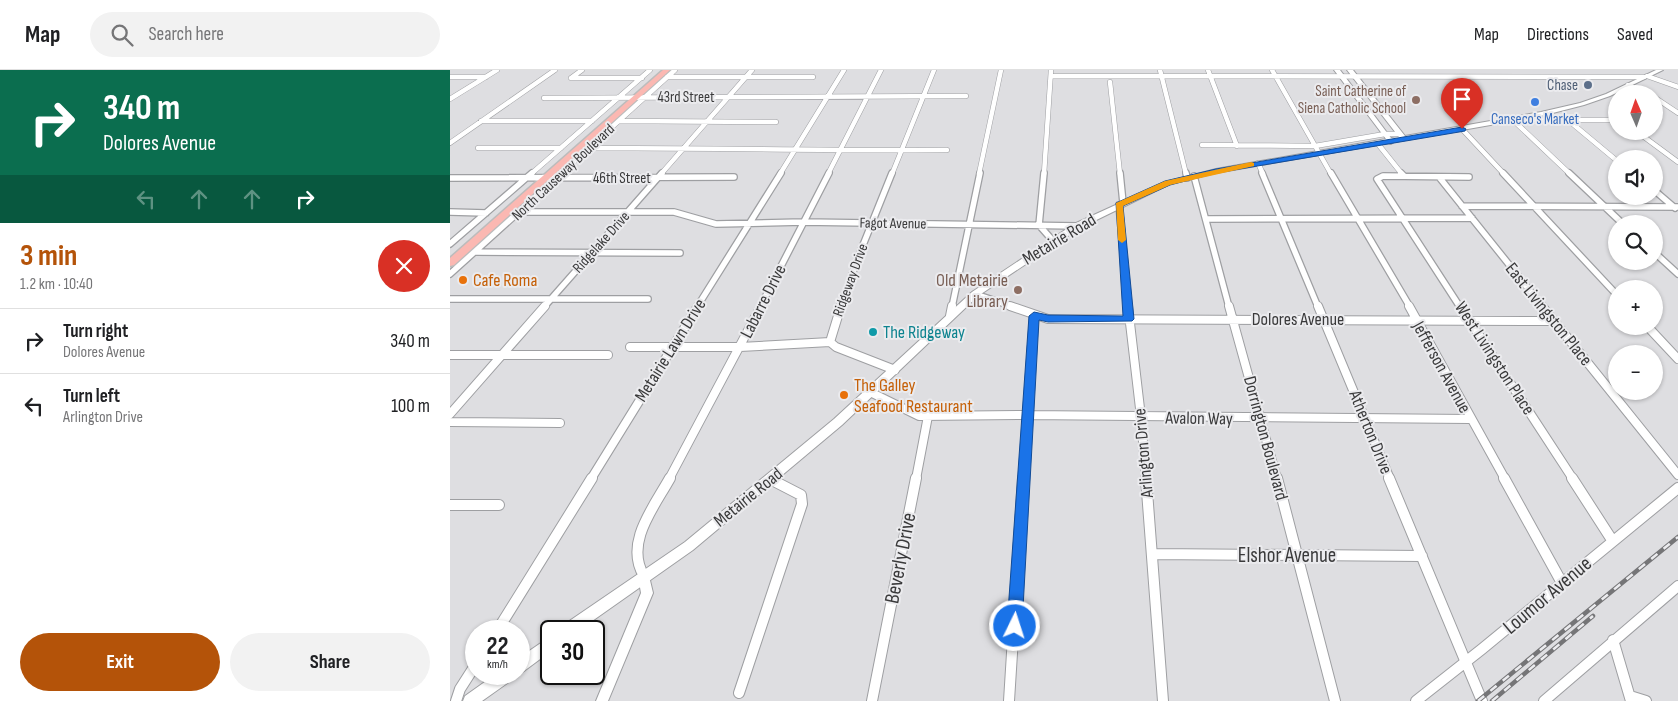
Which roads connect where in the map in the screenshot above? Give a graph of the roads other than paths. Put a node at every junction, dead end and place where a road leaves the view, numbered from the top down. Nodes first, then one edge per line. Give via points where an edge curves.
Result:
1 (497, 70) edge
2 (555, 70) edge
3 (582, 70) edge
4 (650, 70) edge
5 (659, 70) edge
6 (675, 70) edge
7 (752, 70) edge
8 (844, 70) edge
9 (881, 70) edge
10 (934, 70) edge
11 (1001, 70) edge
12 (1092, 70) edge
13 (1126, 70) edge
14 (1480, 70) edge
15 (1543, 70) edge
16 (1600, 70) edge
17 (1658, 70) edge
18 (1051, 73) edge
19 (1160, 73) edge
20 (1209, 73) edge
21 (1274, 73) edge
22 (1340, 73) edge
23 (1352, 73) edge
24 (1419, 73) edge
25 (667, 74) edge
26 (1486, 75) junction
27 (1607, 75) junction
28 (1093, 76) junction
29 (1126, 76) junction
30 (1454, 76) junction
31 (1551, 76) junction
32 (1647, 76) junction
33 (450, 77) edge
34 (486, 77) junction
35 (745, 77) junction
36 (813, 77) dead end
37 (1612, 77) junction
38 (642, 78) junction
39 (1110, 82) dead end
40 (1628, 85) edge
41 (1678, 88) edge
42 (1608, 93) edge
43 (828, 96) junction
44 (868, 96) junction
45 (923, 96) junction
46 (966, 96) dead end
47 (728, 97) junction
48 (451, 98) edge
49 (544, 98) dead end
50 (632, 98) junction
51 (1478, 98) dead end
52 (1663, 103) edge
53 (1678, 113) edge
54 (1513, 120) junction
55 (1568, 120) junction
56 (1608, 120) edge
57 (618, 121) junction
58 (480, 122) junction
59 (592, 122) junction
60 (707, 122) junction
61 (776, 122) dead end
62 (1462, 129) junction
63 (1385, 134) junction
64 (1402, 137) junction
65 (1648, 140) edge
66 (1391, 142) junction
67 (450, 143) edge
68 (1378, 144) junction
69 (1202, 145) dead end
70 (1238, 146) junction
71 (1315, 146) junction
72 (478, 148) dead end
73 (561, 148) junction
74 (589, 148) junction
75 (684, 148) junction
76 (839, 150) junction
77 (901, 150) junction
78 (947, 150) dead end
79 (794, 151) junction
80 (1319, 153) junction
81 (1608, 153) edge
82 (1678, 162) edge
83 (1258, 164) junction
84 (1404, 176) junction
85 (734, 177) dead end
86 (1190, 177) junction
87 (1439, 177) junction
88 (1469, 177) dead end
89 (450, 178) edge
90 (526, 178) junction
91 (536, 178) junction
92 (546, 178) junction
93 (556, 178) junction
94 (659, 178) junction
95 (1663, 197) edge
96 (1121, 204) junction
97 (1462, 206) junction
98 (1534, 206) junction
99 (1605, 207) junction
100 (1677, 208) edge
101 (450, 212) edge
102 (520, 212) junction
103 (628, 212) junction
104 (486, 213) junction
105 (1613, 215) edge
106 (1207, 218) junction
107 (1282, 218) junction
108 (1359, 218) junction
109 (1402, 218) junction
110 (1472, 218) junction
111 (803, 222) junction
112 (872, 223) junction
113 (750, 224) junction
114 (969, 224) junction
115 (1039, 225) junction
116 (1077, 226) junction
117 (1053, 241) junction
118 (450, 244) edge
119 (476, 252) junction
120 (591, 252) junction
121 (680, 253) dead end
122 (450, 254) edge
123 (1663, 260) edge
124 (450, 263) edge
125 (450, 274) edge
126 (1678, 274) edge
127 (1608, 285) edge
128 (975, 294) junction
129 (648, 298) dead end
130 (450, 299) edge
131 (550, 299) junction
132 (950, 316) junction
133 (1038, 317) junction
134 (1232, 318) junction
135 (1129, 319) junction
136 (1324, 320) junction
137 (1416, 320) junction
138 (1470, 320) junction
139 (1554, 320) junction
140 (1655, 335) edge
141 (830, 342) junction
142 (630, 347) dead end
143 (672, 347) junction
144 (740, 347) junction
145 (450, 355) edge
146 (502, 355) junction
147 (608, 355) dead end
148 (1678, 359) edge
149 (895, 370) junction
150 (870, 392) junction
151 (450, 414) edge
152 (1027, 414) junction
153 (928, 416) junction
154 (1140, 417) junction
155 (1261, 418) junction
156 (1366, 418) junction
157 (1470, 419) junction
158 (450, 422) edge
159 (560, 423) dead end
160 (1678, 475) edge
161 (770, 479) junction
162 (1678, 488) edge
163 (450, 505) edge
164 (499, 505) dead end
165 (1612, 540) junction
166 (1152, 554) junction
167 (1297, 555) junction
168 (1422, 556) junction
169 (644, 576) junction
170 (1562, 583) junction
171 (1678, 586) edge
172 (504, 620) edge
173 (582, 620) edge
174 (1613, 640) junction
175 (1467, 663) junction
176 (465, 681) edge
177 (493, 685) edge
178 (738, 693) dead end
179 (1631, 699) edge
180 (456, 701) edge
181 (470, 701) edge
182 (602, 701) edge
183 (872, 701) edge
184 (1009, 701) edge
185 (1163, 701) edge
186 (1335, 701) edge
187 (1416, 701) edge
188 (1482, 701) edge
189 (1544, 701) edge
190 (1646, 701) edge

1 - 34 street
2 - 58 street
3 - 38 street via 571,78
4 - 38 street, North Causeway Boulevard
5 - 50 highway, North Causeway Boulevard
6 - 25 street, North Causeway Boulevard
7 - 35 street, Ridgelake Drive
8 - 43 street, Metairie Lawn Drive
9 - 44 street, Labarre Drive
10 - 45 street, Ridgeway Drive
11 - 114 street
12 - 28 street
13 - 29 street
14 - 26 street
15 - 31 street
16 - 27 street
17 - 32 main road, Metairie Road
18 - 28 street
18 - 115 street
19 - 20 street
19 - 29 street
19 - 86 street, Dorrington Boulevard
20 - 21 street
20 - 70 street
21 - 22 street
21 - 71 street, Jefferson Avenue
22 - 23 street
22 - 63 main road
23 - 24 street
23 - 64 main road
24 - 26 street
24 - 30 street
25 - 35 street
25 - 50 highway, North Causeway Boulevard
26 - 30 street
26 - 31 street
27 - 31 street
27 - 32 street
27 - 37 street
28 - 29 street
30 - 51 street
31 - 37 street
32 - 37 street
32 - 40 main road, Metairie Road
32 - 41 street
33 - 34 street
34 - 48 street
35 - 36 street
35 - 47 street, Ridgelake Drive
38 - 50 street, North Causeway Boulevard
39 - 96 street, Arlington Drive
42 - 54 main road, Metairie Road via 1582,104
43 - 44 street, 43rd Street
43 - 47 street, 43rd Street
43 - 79 street, Metairie Lawn Drive
44 - 45 street, 43rd Street
44 - 76 street, Labarre Drive
45 - 46 street, 43rd Street
45 - 77 street, Ridgeway Drive
47 - 50 street, 43rd Street
47 - 60 street, Ridgelake Drive
49 - 50 street, 43rd Street
50 - 57 street, North Causeway Boulevard
50 - 59 street, North Causeway Boulevard
50 - 91 highway, North Causeway Boulevard
50 - 92 highway, North Causeway Boulevard
52 - 53 street
54 - 55 street
54 - 62 main road, Metairie Road
54 - 99 street
55 - 56 street
55 - 81 street
57 - 60 street
57 - 74 street, North Causeway Boulevard
58 - 59 street
58 - 67 street
59 - 73 street, North Causeway Boulevard
60 - 61 street
60 - 75 street, Ridgelake Drive
62 - 64 main road, Metairie Road
62 - 98 street
63 - 64 street
63 - 66 main road
63 - 71 street
64 - 66 main road, Metairie Road
65 - 82 street
66 - 68 main road, Metairie Road
68 - 80 main road, Metairie Road
68 - 84 street
69 - 70 street
70 - 71 street
71 - 80 street, Jefferson Avenue
72 - 73 street
73 - 90 street, North Causeway Boulevard
74 - 75 street
74 - 93 street, North Causeway Boulevard
75 - 79 street
75 - 94 street, Ridgelake Drive
76 - 77 street
76 - 79 street
76 - 111 street, Labarre Drive
77 - 78 street
77 - 112 street, Ridgeway Drive
79 - 113 street, Metairie Lawn Drive
80 - 83 main road, Metairie Road
80 - 108 street, Jefferson Avenue
83 - 86 main road, Metairie Road
83 - 107 street, Atherton Drive
84 - 87 street
84 - 109 street, West Livingston Place via 1378,178
85 - 94 street, 46th Street
86 - 96 main road, Metairie Road
86 - 106 street, Dorrington Boulevard
87 - 88 street
87 - 97 street, East Livingston Place
89 - 90 street, 46th Street
90 - 91 street, 46th Street
90 - 104 street, North Causeway Boulevard
91 - 92 street, 46th Street
91 - 122 highway, North Causeway Boulevard
92 - 93 street, 46th Street
92 - 124 highway, North Causeway Boulevard
93 - 94 street, 46th Street
93 - 102 street, North Causeway Boulevard
94 - 103 street, Ridgelake Drive
95 - 100 street
96 - 116 main road, Metairie Road
96 - 135 street, Arlington Drive
97 - 98 street
97 - 110 street, East Livingston Place
98 - 99 street
98 - 127 street
99 - 100 street
99 - 105 street
101 - 104 street
102 - 103 street
102 - 119 street, North Causeway Boulevard
103 - 113 street, Fagot Avenue via 682,212 709,223
103 - 120 street, Ridgelake Drive
104 - 118 street, North Causeway Boulevard
106 - 107 street
106 - 134 street, Dorrington Boulevard
107 - 108 street
107 - 136 street, Atherton Drive
108 - 109 street
108 - 137 street, Jefferson Avenue
109 - 110 street
109 - 138 street, West Livingston Place
110 - 139 street, East Livingston Place
111 - 112 street, Fagot Avenue
111 - 113 street, Fagot Avenue
111 - 144 street, Labarre Drive
112 - 114 street, Fagot Avenue
112 - 141 street, Ridgeway Drive
113 - 143 street, Metairie Lawn Drive
114 - 115 street, Fagot Avenue
114 - 132 street
115 - 116 street, Fagot Avenue
115 - 117 street
116 - 117 main road, Metairie Road
117 - 128 main road, Metairie Road
119 - 120 street
119 - 125 street, North Causeway Boulevard
120 - 121 street
120 - 131 street, Ridgelake Drive
123 - 126 street
128 - 132 main road, Metairie Road
128 - 133 street, Dolores Avenue
129 - 131 street
130 - 131 street
131 - 146 street, Ridgelake Drive
132 - 149 main road, Metairie Road
133 - 135 street, Dolores Avenue
133 - 152 street
134 - 135 street, Dolores Avenue
134 - 136 street, Dolores Avenue
134 - 155 street, Dorrington Boulevard
135 - 154 street, Arlington Drive
136 - 137 street, Dolores Avenue
136 - 156 street, Atherton Drive
137 - 138 street, Dolores Avenue
137 - 157 street, Jefferson Avenue
138 - 139 street, Dolores Avenue
138 - 165 street, West Livingston Place
139 - 160 street, East Livingston Place
140 - 148 street
141 - 144 street
141 - 149 street
142 - 143 street
143 - 144 street
143 - 172 street, Metairie Lawn Drive
144 - 169 street, Labarre Drive via 642,530 635,550
145 - 146 street
146 - 147 street
146 - 151 street, Ridgelake Drive
149 - 150 main road, Metairie Road
150 - 153 street, Avalon Way via 914,414
150 - 161 main road, Metairie Road
152 - 153 street, Avalon Way
152 - 154 street, Avalon Way
152 - 184 street
153 - 183 street, Beverly Drive
154 - 155 street, Avalon Way
154 - 166 street, Arlington Drive
155 - 156 street, Avalon Way
155 - 167 street, Dorrington Boulevard
156 - 157 street, Avalon Way
156 - 168 street, Atherton Drive
157 - 170 street, Jefferson Avenue
158 - 159 street
161 - 169 main road, Metairie Road via 689,546
161 - 178 street via 801,494 802,504
162 - 165 street, Loumor Avenue
163 - 164 street
165 - 170 street, Loumor Avenue
166 - 167 street, Elshor Avenue
166 - 185 street, Arlington Drive
167 - 168 street, Elshor Avenue
167 - 186 street, Dorrington Boulevard
168 - 175 street, Atherton Drive
169 - 173 main road, Metairie Road
169 - 182 street via 647,593
170 - 175 street, Loumor Avenue
171 - 174 street
174 - 179 street
174 - 189 street
175 - 187 street, Loumor Avenue
175 - 188 street, Atherton Drive
176 - 180 street
177 - 181 main road
179 - 190 street

